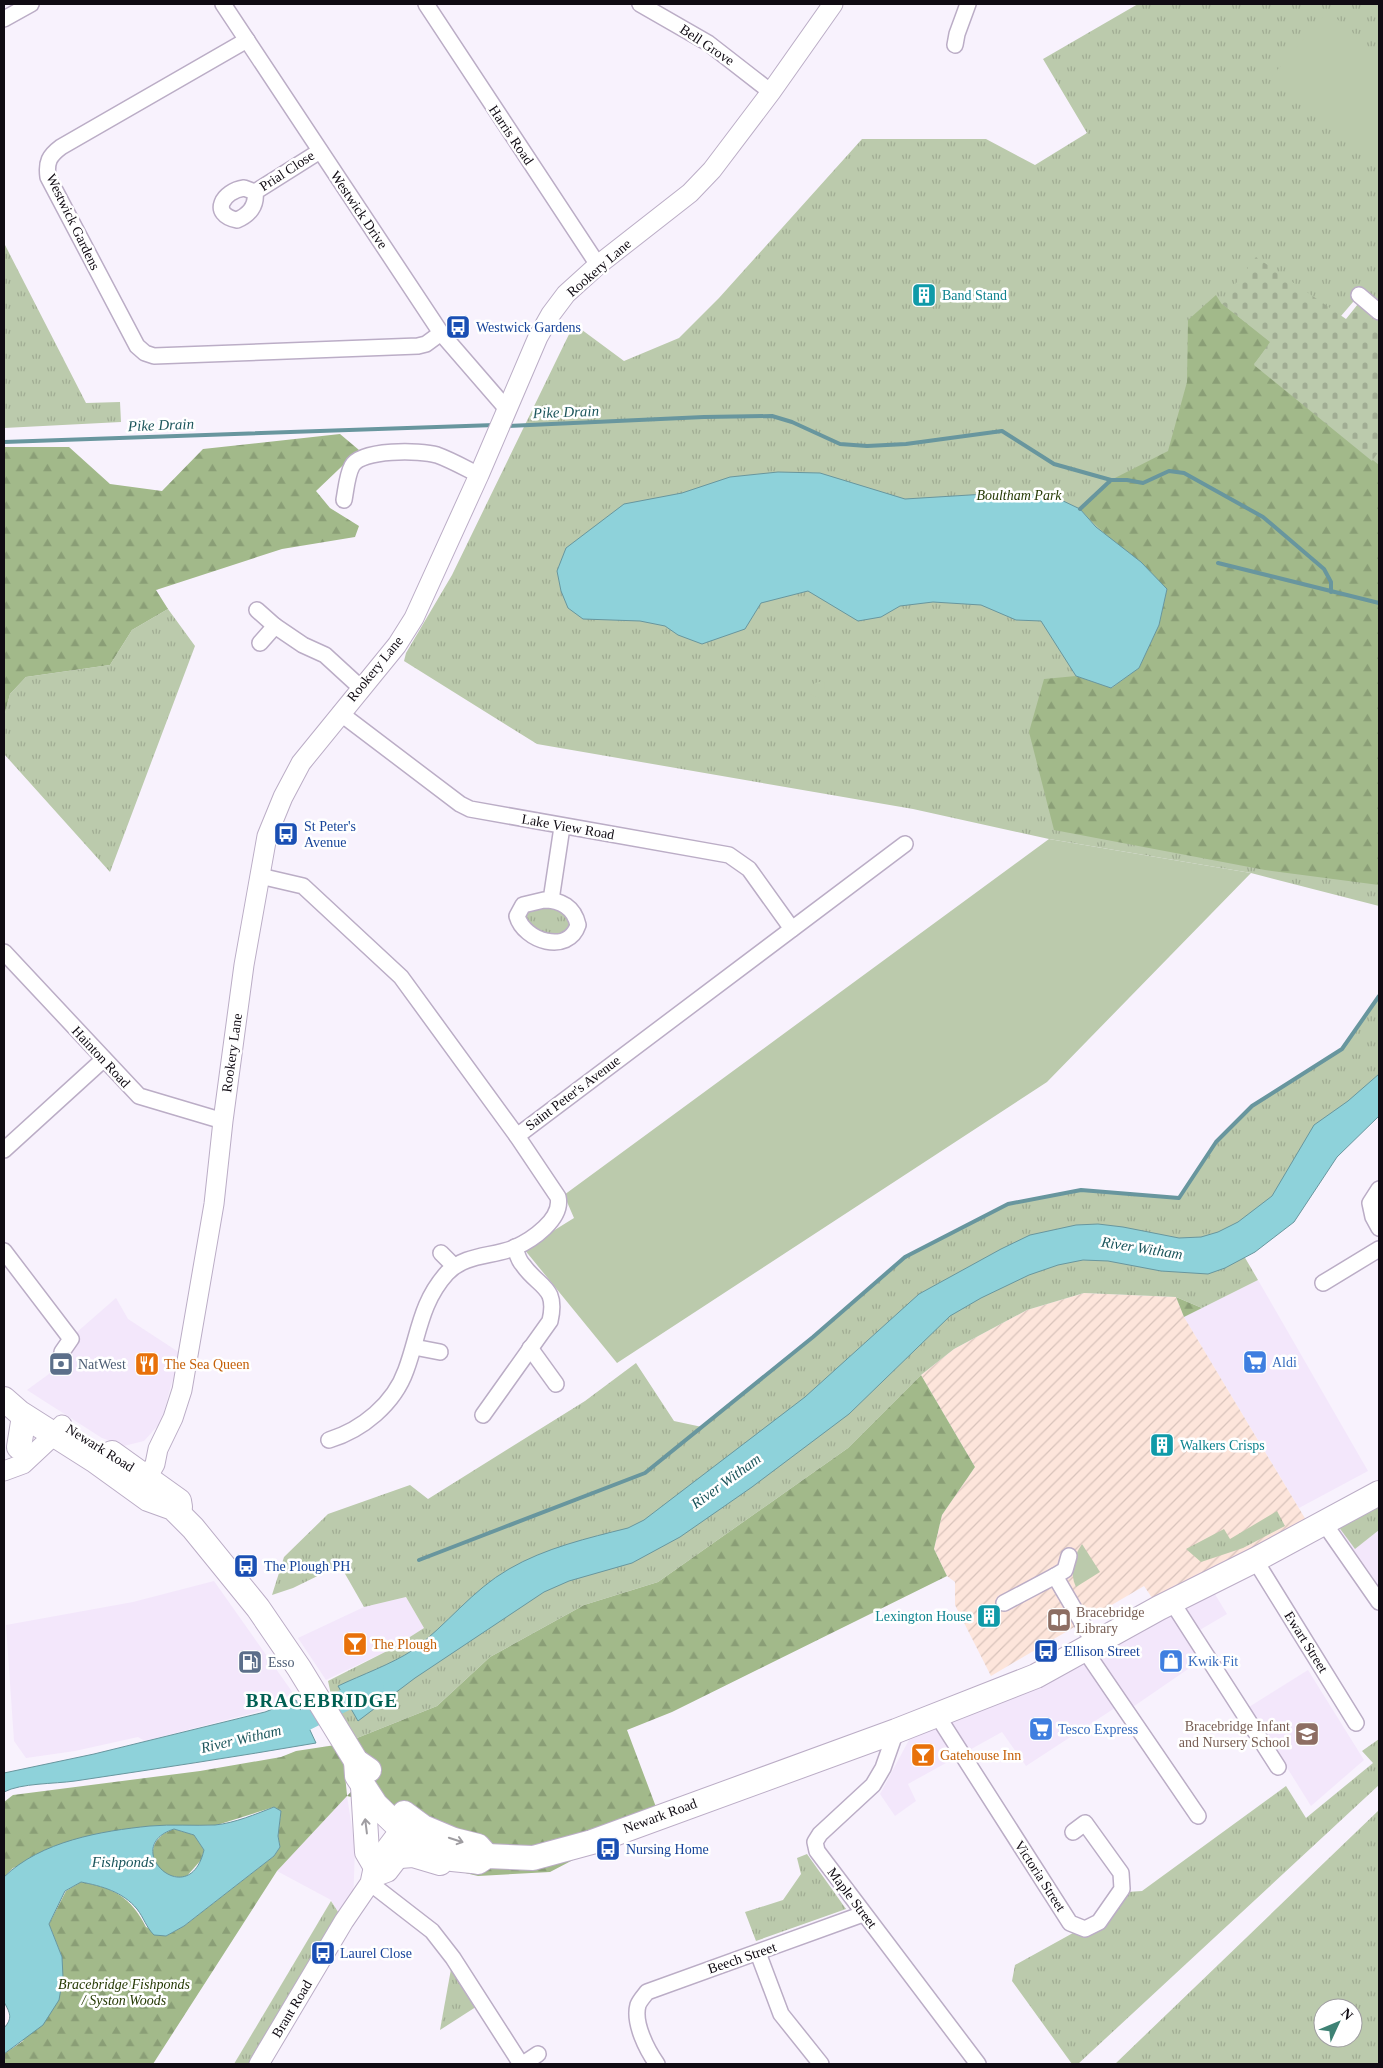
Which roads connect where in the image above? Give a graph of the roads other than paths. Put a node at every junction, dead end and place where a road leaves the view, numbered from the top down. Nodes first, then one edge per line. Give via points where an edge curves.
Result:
1 (31, 4) edge
2 (223, 4) edge
3 (426, 4) edge
4 (640, 4) edge
5 (833, 4) edge
6 (968, 4) edge
7 (4, 19) edge
8 (247, 40) junction
9 (955, 45) dead end
10 (771, 92) junction
11 (320, 151) junction
12 (255, 192) dead end
13 (598, 266) junction
14 (1359, 295) dead end
15 (1379, 312) edge
16 (441, 333) junction
17 (501, 419) junction
18 (479, 475) junction
19 (344, 500) dead end
20 (257, 610) dead end
21 (275, 626) junction
22 (260, 642) dead end
23 (361, 688) junction
24 (340, 713) junction
25 (562, 827) junction
26 (905, 844) dead end
27 (260, 876) junction
28 (551, 900) dead end
29 (792, 929) junction
30 (4, 952) edge
31 (104, 1059) junction
32 (223, 1121) junction
33 (517, 1136) junction
34 (4, 1150) edge
35 (1379, 1189) edge
36 (1379, 1228) edge
37 (514, 1248) junction
38 (1379, 1249) edge
39 (4, 1251) edge
40 (441, 1253) dead end
41 (454, 1266) junction
42 (1323, 1283) dead end
43 (414, 1347) junction
44 (530, 1348) junction
45 (62, 1352) dead end
46 (440, 1352) dead end
47 (556, 1384) dead end
48 (4, 1392) edge
49 (4, 1399) edge
50 (483, 1415) dead end
51 (24, 1416) junction
52 (54, 1427) junction
53 (329, 1440) dead end
54 (20, 1447) junction
55 (6, 1469) edge
56 (136, 1480) junction
57 (1379, 1493) edge
58 (1324, 1523) junction
59 (1069, 1556) dead end
60 (1255, 1560) junction
61 (1055, 1576) junction
62 (1172, 1602) junction
63 (1379, 1602) edge
64 (1004, 1603) dead end
65 (1089, 1646) junction
66 (937, 1715) junction
67 (1356, 1723) dead end
68 (896, 1731) junction
69 (356, 1760) junction
70 (1278, 1767) dead end
71 (363, 1786) junction
72 (1198, 1816) dead end
73 (1073, 1832) dead end
74 (409, 1834) junction
75 (487, 1856) junction
76 (372, 1875) junction
77 (863, 1914) junction
78 (758, 1953) junction
79 (538, 2054) dead end
80 (259, 2064) edge
81 (522, 2064) edge
82 (658, 2064) edge
83 (821, 2064) edge
84 (978, 2064) edge

1 - 7 street
2 - 8 street, Westwick Drive
3 - 13 street, Harris Road
4 - 10 street, Bell Grove via 708,44
5 - 10 street, Rookery Lane
6 - 9 street
8 - 11 street, Westwick Drive
8 - 16 street, Westwick Gardens via 61,147 50,155 46,166 48,177 137,346 154,356 418,346
10 - 13 street, Rookery Lane via 712,170 690,193
11 - 12 street, Prial Close
11 - 16 street, Westwick Drive
13 - 17 street, Rookery Lane via 566,294 551,314
14 - 15 street
16 - 17 street, Westwick Drive
17 - 18 street, Rookery Lane
18 - 19 street via 436,455 376,453 352,466
18 - 23 street, Rookery Lane via 414,618 397,645
20 - 21 street
21 - 22 street
21 - 23 street via 325,655
23 - 24 street, Rookery Lane
24 - 25 street, Lake View Road via 460,804 470,809
24 - 27 street, Rookery Lane via 301,763 282,797 267,836
25 - 28 street
25 - 29 street, Lake View Road via 729,855 749,869
26 - 29 street, Saint Peter's Avenue
27 - 32 street, Rookery Lane via 244,965
27 - 33 street, Saint Peter's Avenue via 303,886 401,977
29 - 33 street, Saint Peter's Avenue
30 - 31 street, Hainton Road
31 - 32 street, Hainton Road via 140,1096
31 - 34 street
32 - 56 street, Rookery Lane via 213,1214 182,1390 174,1418 158,1449 144,1456
33 - 37 street via 558,1197 560,1205 555,1216 541,1230
35 - 36 street via 1370,1203
37 - 41 street
37 - 44 street via 524,1267 545,1285 552,1299 550,1321
38 - 42 street
39 - 45 street via 71,1340
40 - 41 street
41 - 43 street via 428,1300
43 - 46 street
43 - 53 street via 405,1373 393,1393 368,1421 346,1442
44 - 47 street
44 - 50 street
48 - 52 main road, Newark Road via 15,1395
49 - 51 main road, Newark Road
51 - 52 main road, Newark Road
51 - 54 main road
52 - 54 street
52 - 55 street via 24,1464
52 - 56 main road, Newark Road
54 - 55 street via 8,1460
56 - 69 main road, Newark Road via 148,1499 173,1508 210,1546 258,1608
57 - 58 main road, Newark Road
58 - 60 main road, Newark Road
58 - 63 street
59 - 61 street via 1065,1570
60 - 62 main road, Newark Road
60 - 67 street, Ewart Street
61 - 64 street
61 - 65 street
62 - 65 main road, Newark Road
62 - 70 street
65 - 66 main road, Newark Road via 1036,1676
65 - 72 street
66 - 68 main road, Newark Road
66 - 73 street, Victoria Street via 1070,1923 1085,1929 1099,1922 1122,1889 1121,1873 1084,1823
68 - 75 main road, Newark Road via 592,1842 533,1858
68 - 77 street, Maple Street via 883,1768 873,1785 815,1842 817,1851
69 - 71 main road, Newark Road via 357,1776
69 - 74 main road, Newark Road via 370,1770
71 - 74 main road, Newark Road via 376,1805
76 -> 71 main road via 366,1852
74 -> 75 main road, Newark Road via 478,1846
74 - 75 main road, Newark Road via 413,1855 442,1864 452,1858 478,1862
74 - 76 street, Brant Road
74 - 76 street via 388,1872
76 - 80 street, Brant Road
76 - 81 street via 432,1931
77 - 78 street, Beech Street
77 - 84 street, Maple Street
78 - 82 street, Beech Street via 647,1992 638,2003 636,2017 650,2055
78 - 83 street via 781,2014
79 - 81 street

